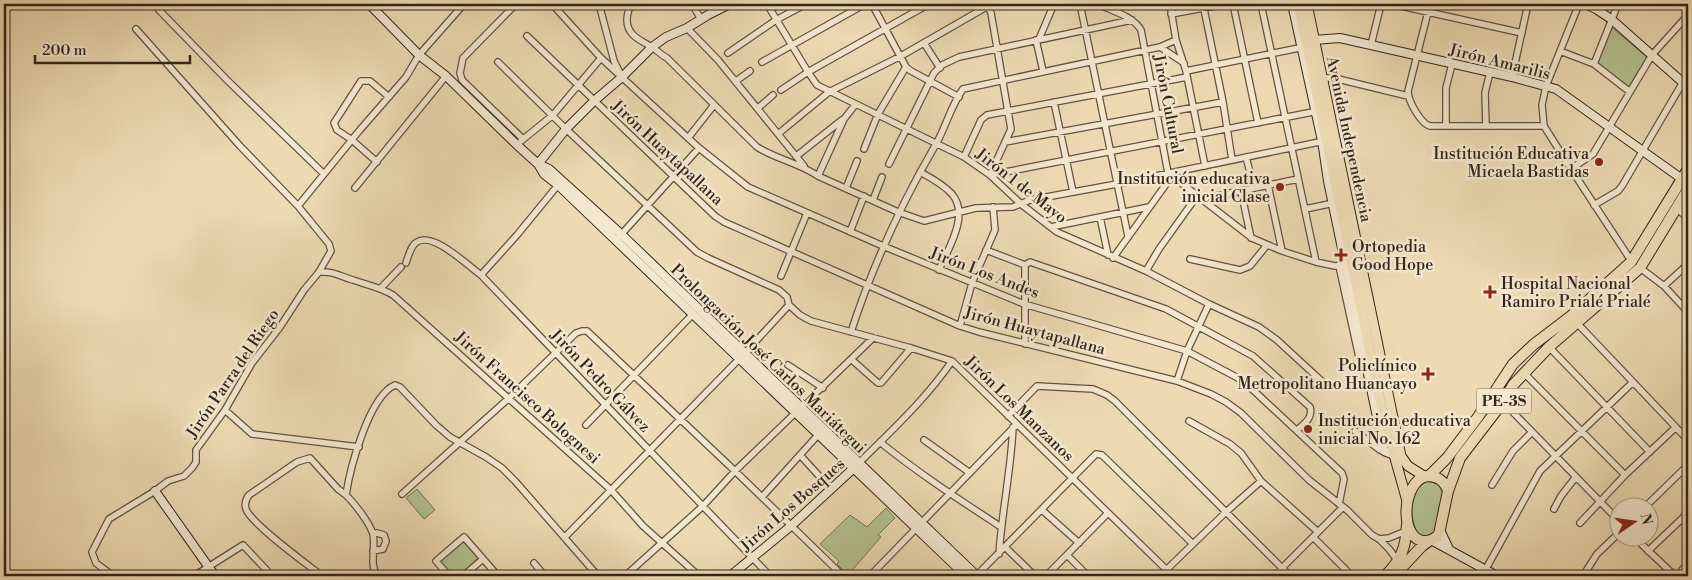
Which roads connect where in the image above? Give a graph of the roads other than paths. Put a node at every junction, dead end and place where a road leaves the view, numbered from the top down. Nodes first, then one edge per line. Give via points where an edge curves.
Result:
1 (369, 4) edge
2 (464, 4) edge
3 (516, 4) edge
4 (552, 4) edge
5 (599, 4) edge
6 (630, 4) edge
7 (692, 4) edge
8 (719, 4) edge
9 (730, 4) edge
10 (767, 4) edge
11 (806, 4) edge
12 (866, 4) edge
13 (872, 4) edge
14 (912, 4) edge
15 (929, 4) edge
16 (1054, 4) edge
17 (1080, 4) edge
18 (1098, 4) edge
19 (1170, 4) edge
20 (1225, 4) edge
21 (1233, 4) edge
22 (1261, 4) edge
23 (1292, 4) edge
24 (1298, 4) edge
25 (1307, 4) edge
26 (1381, 4) edge
27 (1392, 4) edge
28 (1430, 4) edge
29 (1528, 4) edge
30 (1579, 4) edge
31 (1584, 4) edge
32 (1618, 4) edge
33 (988, 5) edge
34 (1204, 6) edge
35 (159, 10) dead end
36 (916, 11) junction
37 (1428, 12) junction
38 (1171, 14) junction
39 (1688, 15) edge
40 (704, 17) junction
41 (1612, 18) junction
42 (776, 20) junction
43 (1132, 20) junction
44 (687, 28) junction
45 (886, 28) junction
46 (136, 29) dead end
47 (1085, 30) junction
48 (1522, 33) junction
49 (527, 36) dead end
50 (1037, 39) junction
51 (1176, 40) junction
52 (1314, 40) junction
53 (924, 43) junction
54 (792, 45) junction
55 (1371, 45) junction
56 (1160, 46) junction
57 (652, 47) junction
58 (997, 48) junction
59 (1304, 48) junction
60 (1145, 50) junction
61 (1560, 51) junction
62 (728, 53) dead end
63 (1272, 54) junction
64 (1417, 55) junction
65 (1652, 55) junction
66 (419, 56) junction
67 (901, 56) junction
68 (601, 58) junction
69 (1245, 60) junction
70 (1091, 61) junction
71 (498, 62) dead end
72 (762, 62) dead end
73 (1184, 63) junction
74 (1452, 64) junction
75 (1594, 64) junction
76 (1216, 65) junction
77 (906, 67) junction
78 (940, 68) junction
79 (750, 71) dead end
80 (1042, 71) junction
81 (808, 72) junction
82 (1490, 72) junction
83 (1187, 74) junction
84 (446, 76) junction
85 (1512, 77) junction
86 (622, 78) junction
87 (1322, 78) junction
88 (1003, 80) junction
89 (736, 81) junction
90 (930, 82) junction
91 (1151, 84) junction
92 (1686, 84) edge
93 (579, 86) junction
94 (1546, 86) junction
95 (781, 90) dead end
96 (829, 92) junction
97 (1630, 92) junction
98 (1098, 94) junction
99 (773, 95) dead end
100 (1408, 96) junction
101 (389, 97) junction
102 (959, 97) junction
103 (594, 101) junction
104 (1054, 102) junction
105 (1223, 102) junction
106 (856, 104) junction
107 (714, 105) junction
108 (1193, 107) junction
109 (758, 108) junction
110 (1009, 111) junction
111 (1318, 111) junction
112 (878, 114) junction
113 (1157, 114) junction
114 (553, 115) junction
115 (1285, 117) junction
116 (844, 119) junction
117 (1104, 123) junction
118 (1258, 123) junction
119 (1446, 126) junction
120 (1486, 126) junction
121 (1544, 126) junction
122 (1609, 127) junction
123 (906, 128) junction
124 (566, 129) junction
125 (1226, 130) junction
126 (1060, 132) junction
127 (778, 134) junction
128 (1198, 135) junction
129 (688, 138) junction
130 (523, 139) junction
131 (352, 140) junction
132 (1324, 141) junction
133 (1005, 142) junction
134 (1162, 142) junction
135 (937, 143) junction
136 (517, 146) junction
137 (699, 148) junction
138 (864, 148) dead end
139 (1292, 148) junction
140 (1643, 151) junction
141 (1110, 152) junction
142 (799, 154) dead end
143 (964, 157) junction
144 (1246, 157) junction
145 (857, 160) dead end
146 (1066, 160) junction
147 (1232, 160) junction
148 (377, 162) junction
149 (538, 164) junction
150 (888, 164) dead end
151 (1204, 166) junction
152 (805, 167) junction
153 (1571, 169) junction
154 (1688, 169) edge
155 (920, 172) junction
156 (324, 174) junction
157 (990, 175) junction
158 (1170, 175) junction
159 (818, 176) junction
160 (674, 177) junction
161 (882, 177) dead end
162 (1298, 179) junction
163 (1682, 179) junction
164 (1117, 184) junction
165 (558, 185) junction
166 (1268, 185) junction
167 (355, 188) dead end
168 (846, 188) junction
169 (1254, 188) junction
170 (1688, 189) edge
171 (1241, 191) junction
172 (1073, 192) junction
173 (864, 196) junction
174 (1200, 197) junction
175 (873, 200) junction
176 (1340, 202) junction
177 (1021, 204) junction
178 (648, 205) junction
179 (298, 206) junction
180 (1594, 206) junction
181 (993, 207) junction
182 (1149, 207) junction
183 (1677, 208) junction
184 (1305, 209) junction
185 (898, 212) junction
186 (959, 212) junction
187 (1123, 212) junction
188 (807, 213) junction
189 (1100, 217) junction
190 (1688, 219) edge
191 (1051, 227) junction
192 (850, 232) junction
193 (622, 234) junction
194 (1128, 236) junction
195 (1252, 238) junction
196 (615, 241) junction
197 (1267, 245) junction
198 (883, 246) junction
199 (986, 250) junction
200 (1282, 251) junction
201 (791, 252) junction
202 (1110, 256) junction
203 (1190, 259) dead end
204 (1316, 262) junction
205 (1631, 262) junction
206 (1026, 264) junction
207 (1350, 264) junction
208 (1688, 264) edge
209 (1640, 268) junction
210 (939, 270) junction
211 (1146, 271) junction
212 (319, 272) junction
213 (481, 275) junction
214 (781, 276) dead end
215 (972, 283) junction
216 (866, 285) junction
217 (1664, 286) junction
218 (381, 288) junction
219 (1604, 293) junction
220 (1024, 304) junction
221 (1209, 304) junction
222 (789, 305) junction
223 (1687, 309) edge
224 (692, 315) junction
225 (1574, 320) junction
226 (960, 326) junction
227 (1198, 326) junction
228 (851, 332) junction
229 (873, 338) junction
230 (1025, 344) junction
231 (1549, 347) junction
232 (911, 348) junction
233 (1187, 351) junction
234 (744, 353) junction
235 (556, 354) junction
236 (738, 359) junction
237 (852, 360) junction
238 (949, 360) junction
239 (788, 365) dead end
240 (1524, 373) junction
241 (634, 376) junction
242 (1176, 381) junction
243 (1632, 383) junction
244 (1328, 387) dead end
245 (823, 388) junction
246 (509, 398) junction
247 (1503, 402) junction
248 (605, 405) junction
249 (1607, 407) junction
250 (801, 408) junction
251 (225, 410) junction
252 (795, 414) junction
253 (1008, 416) junction
254 (1486, 416) junction
255 (680, 419) junction
256 (1189, 421) dead end
257 (586, 425) dead end
258 (1015, 426) junction
259 (1676, 428) junction
260 (1297, 430) junction
261 (1355, 431) dead end
262 (1582, 431) junction
263 (1532, 432) junction
264 (818, 435) junction
265 (924, 440) dead end
266 (1688, 440) edge
267 (880, 442) junction
268 (460, 443) junction
269 (359, 447) junction
270 (649, 450) junction
271 (1384, 451) junction
272 (1650, 452) junction
273 (800, 455) junction
274 (1394, 455) junction
275 (1555, 456) junction
276 (1688, 465) edge
277 (856, 466) junction
278 (735, 471) junction
279 (970, 473) junction
280 (1625, 475) junction
281 (1427, 476) junction
282 (1575, 478) junction
283 (1073, 479) junction
284 (1261, 481) junction
285 (1492, 485) dead end
286 (831, 489) junction
287 (611, 490) junction
288 (1448, 491) junction
289 (155, 492) junction
290 (402, 494) dead end
291 (950, 494) junction
292 (346, 495) junction
293 (762, 497) junction
294 (1654, 498) edge
295 (1407, 502) junction
296 (1599, 502) junction
297 (1341, 505) junction
298 (703, 506) junction
299 (1554, 509) dead end
300 (1042, 510) junction
301 (1226, 512) junction
302 (1610, 512) edge
303 (1108, 513) junction
304 (1688, 513) edge
305 (1407, 518) junction
306 (1580, 523) dead end
307 (791, 526) junction
308 (919, 526) junction
309 (1001, 527) junction
310 (1440, 530) junction
311 (1406, 531) junction
312 (1318, 532) junction
313 (373, 534) junction
314 (565, 537) junction
315 (1313, 537) junction
316 (1380, 539) junction
317 (1430, 540) junction
318 (1610, 542) edge
319 (662, 543) junction
320 (1079, 543) junction
321 (1193, 544) junction
322 (1005, 547) junction
323 (1645, 548) edge
324 (1449, 549) junction
325 (373, 551) junction
326 (1648, 551) junction
327 (999, 554) junction
328 (1067, 555) junction
329 (752, 558) junction
330 (483, 559) junction
331 (1688, 562) edge
332 (534, 563) dead end
333 (1400, 564) junction
334 (208, 566) junction
335 (1282, 568) junction
336 (1166, 570) junction
337 (1688, 572) edge
338 (1484, 573) edge
339 (113, 576) edge
340 (194, 576) edge
341 (215, 576) edge
342 (272, 576) edge
343 (322, 576) edge
344 (378, 576) edge
345 (449, 576) edge
346 (463, 576) edge
347 (498, 576) edge
348 (546, 576) edge
349 (598, 576) edge
350 (625, 576) edge
351 (698, 576) edge
352 (730, 576) edge
353 (770, 576) edge
354 (843, 576) edge
355 (870, 576) edge
356 (966, 576) edge
357 (977, 576) edge
358 (1035, 576) edge
359 (1046, 576) edge
360 (1088, 576) edge
361 (1160, 576) edge
362 (1173, 576) edge
363 (1274, 576) edge
364 (1290, 576) edge
365 (1352, 576) edge
366 (1385, 576) edge
367 (1394, 576) edge
368 (1497, 576) edge
369 (1583, 576) edge
370 (1675, 576) edge
371 (1682, 576) edge

1 - 66 street, Prolongación José Carlos Mariátegui
2 - 66 street
3 - 130 street via 463,58 460,73 462,80
4 - 68 street, Jirón Los Andes
5 - 86 street via 614,61
6 - 57 street via 627,20 630,32
7 - 40 street
8 - 40 street
9 - 40 street
10 - 42 street, Jirón 1 de Mayo
11 - 42 street
12 - 54 street
13 - 45 street
14 - 36 street
15 - 36 street
16 - 50 street
17 - 47 street
18 - 43 street
19 - 38 street
20 - 34 street
21 - 69 street
22 - 63 street
23 - 59 street, Avenida Independencia
24 - 59 main road, Avenida Independencia
25 - 52 main road, Avenida Independencia
26 - 55 street
27 - 37 street
28 - 37 street
29 - 48 street
30 - 61 street
31 - 41 street
32 - 41 street
33 - 53 street
33 - 58 street
34 - 38 street
34 - 76 street
35 - 156 street
36 - 45 street
37 - 48 street
37 - 64 street
38 - 51 street
39 - 65 street
40 - 44 street
41 - 65 street
41 - 75 street
42 - 54 street, Jirón 1 de Mayo
42 - 62 street
43 - 47 street
43 - 60 street, Jirón Cultural via 1141,30
44 - 57 street
44 - 89 street
45 - 67 street
45 - 81 street
46 - 179 street
47 - 50 street
47 - 70 street
48 - 85 street
49 - 93 street, Jirón Huaytapallana
50 - 58 street
50 - 80 street
51 - 56 street
51 - 73 street
52 - 55 street, Jirón Amarilis via 1340,38
52 - 87 main road, Avenida Independencia
53 - 67 street
53 - 78 street
54 - 72 street
54 - 81 street, Jirón 1 de Mayo
55 - 64 street, Jirón Amarilis
56 - 60 street
56 - 73 street
57 - 86 street
57 - 107 street
58 - 78 street via 959,56
58 - 88 street
59 - 63 street
59 - 111 main road, Avenida Independencia
60 - 70 street
60 - 91 street, Jirón Cultural
61 - 75 street
61 - 94 street
63 - 69 street
63 - 115 street
64 - 74 street, Jirón Amarilis
64 - 100 street
65 - 92 street
65 - 97 street
66 - 84 street, Prolongación José Carlos Mariátegui
66 - 101 street
67 - 77 street
67 - 96 street
68 - 86 street, Jirón Los Andes
68 - 93 street
69 - 76 street
69 - 118 street
70 - 80 street
70 - 98 street
71 - 114 street, Jirón Los Manzanos
73 - 83 street
74 - 82 street, Jirón Amarilis
74 - 119 street via 1446,88
75 - 97 street
76 - 83 street
76 - 105 street
77 - 90 street
77 - 112 street
78 - 90 street
79 - 89 street
80 - 88 street
81 - 95 street
81 - 96 street, Jirón 1 de Mayo
82 - 85 street, Jirón Amarilis
82 - 120 street via 1485,93
83 - 91 street
83 - 108 street
84 - 136 street, Prolongación José Carlos Mariátegui
84 - 148 street
85 - 94 street, Jirón Amarilis
86 - 103 street
86 - 129 street, Jirón Los Andes
87 - 100 street
87 - 176 main road, Avenida Independencia
88 - 102 street via 966,87
88 - 110 street
89 - 109 street
90 - 102 street
90 - 123 street
91 - 98 street
91 - 113 street, Jirón Cultural
92 - 140 street
93 - 103 street, Jirón Huaytapallana
93 - 114 street
94 - 121 street via 1542,106
94 - 122 street, Jirón Amarilis via 1564,94
96 - 106 street, Jirón 1 de Mayo
96 - 127 street
97 - 122 street
98 - 104 street
98 - 117 street
99 - 109 street
100 - 119 street via 1426,126
101 - 131 street
101 - 131 street via 370,81 361,81 334,123 337,130
102 - 135 street
103 - 124 street
103 - 160 street, Jirón Huaytapallana
104 - 110 street
104 - 126 street
105 - 108 street
105 - 125 street
106 - 112 street, Jirón 1 de Mayo
106 - 116 street
107 - 129 street
107 - 152 street via 764,151
108 - 113 street
108 - 128 street
109 - 127 street
110 - 133 street via 1011,129
110 - 143 street via 984,117
111 - 115 street
111 - 132 main road, Avenida Independencia
112 - 123 street, Jirón 1 de Mayo
112 - 138 street
113 - 117 street
113 - 134 street, Jirón Cultural
114 - 124 street, Jirón Los Manzanos
114 - 130 street
115 - 118 street
115 - 139 street
116 - 142 street
116 - 159 street
117 - 126 street
117 - 141 street
118 - 125 street
119 - 120 street
120 - 121 street
121 - 153 street
122 - 140 street, Jirón Amarilis
122 - 153 street via 1594,154
123 - 135 street, Jirón 1 de Mayo
123 - 150 street
124 - 149 street
124 - 178 street, Jirón Los Manzanos
125 - 128 street
125 - 147 street
126 - 133 street
126 - 146 street
127 - 152 street
128 - 134 street
128 - 151 street
129 - 137 street, Jirón Los Andes
130 - 136 street
131 - 148 street
131 - 156 street
132 - 139 street
132 - 176 main road, Avenida Independencia
133 - 157 street
134 - 141 street
134 - 158 street, Jirón Cultural
135 - 143 street, Jirón 1 de Mayo
135 - 155 street
136 - 149 street, Prolongación José Carlos Mariátegui
137 - 160 street
137 - 188 street, Jirón Los Andes via 748,187
139 - 144 street
139 - 162 street
140 - 163 street, Jirón Amarilis
140 - 180 street via 1618,191
141 - 146 street
141 - 164 street
143 - 157 street, Jirón 1 de Mayo
144 - 147 street
144 - 169 street
145 - 168 street
146 - 157 street
146 - 172 street
147 - 151 street
148 - 167 street
149 - 165 street, Prolongación José Carlos Mariátegui via 544,174
149 - 193 street, Prolongación José Carlos Mariátegui
151 - 158 street
152 - 159 street
153 - 180 street
154 - 163 highway, PE-3S
155 - 185 street
155 - 186 street via 953,194
156 - 179 street
157 - 177 street, Jirón 1 de Mayo
158 - 164 street
158 - 174 street, Jirón Cultural
158 - 182 street
159 - 168 street
160 - 178 street
160 - 201 street, Jirón Huaytapallana via 714,216
161 - 175 street
162 - 166 street
162 - 184 street
163 - 205 highway, PE-3S
164 - 172 street
164 - 187 street
165 - 196 street, Prolongación José Carlos Mariátegui
165 - 213 street
166 - 169 street
166 - 200 street
168 - 173 street
169 - 171 street
170 - 183 highway, PE-3S
171 - 174 street
171 - 195 street
172 - 177 street
173 - 175 street
173 - 192 street
174 - 195 street, Jirón Cultural
174 - 211 street
175 - 185 street
176 - 184 street
176 - 207 main road, Avenida Independencia
177 - 181 street
177 - 191 street, Jirón 1 de Mayo
178 - 193 street
178 - 222 street, Jirón Los Manzanos via 698,252 779,290 787,297
179 - 212 street, Jirón Parra del Riego via 331,248
180 - 205 street
181 - 186 street
181 - 199 street via 995,230
182 - 187 street
182 - 194 street
183 - 190 street
183 - 209 highway, PE-3S
184 - 204 street
185 - 186 street via 924,221
185 - 198 street
186 - 210 street via 957,227
187 - 189 street
187 - 194 street
188 - 192 street, Jirón Los Andes
188 - 201 street
189 - 191 street
189 - 202 street
191 - 202 street, Jirón 1 de Mayo
192 - 198 street, Jirón Los Andes
193 - 196 street
193 - 234 street, Prolongación José Carlos Mariátegui
194 - 202 street
195 - 197 street, Jirón Cultural
196 - 224 street, Prolongación José Carlos Mariátegui
197 - 200 street, Jirón Cultural
197 - 203 street via 1250,266 1240,270
198 - 210 street, Jirón Los Andes
198 - 216 street
199 - 206 street
199 - 215 street
200 - 204 street, Jirón Cultural
201 - 214 street
201 - 216 street, Jirón Huaytapallana
202 - 211 street, Jirón 1 de Mayo
204 - 207 street, Jirón Cultural
205 - 209 street
205 - 219 highway, PE-3S
206 - 220 street
206 - 227 street via 1030,262 1166,309
207 - 271 street, Avenida Independencia
207 - 274 main road, Avenida Independencia
207 - 281 main road, Avenida Independencia via 1401,456 1408,466
208 - 217 street
209 - 217 street
209 - 219 highway, PE-3S
210 - 215 street, Jirón Los Andes
211 - 221 street, Jirón 1 de Mayo
212 - 218 street, Jirón Francisco Bolognesi via 334,272
212 - 251 street, Jirón Parra del Riego via 252,363
213 - 218 street, Jirón Pedro Gálvez via 444,246 426,240 415,243 403,265
213 - 235 street, Jirón Pedro Gálvez
215 - 220 street, Jirón Los Andes
215 - 226 street
216 - 226 street, Jirón Huaytapallana
216 - 228 street
217 - 223 street
218 - 246 street, Jirón Francisco Bolognesi via 393,295
219 - 225 highway, PE-3S
220 - 230 street
220 - 233 street, Jirón Los Andes
221 - 227 street
221 - 244 street, Jirón 1 de Mayo via 1259,327
222 - 228 street, Jirón Los Manzanos via 811,321
222 - 234 street
224 - 236 street, Prolongación José Carlos Mariátegui
224 - 241 street
225 - 231 highway, PE-3S
225 - 243 street
225 - 254 highway, PE-3S via 1533,345 1513,364
226 - 230 street, Jirón Huaytapallana
227 - 233 street
227 - 260 street via 1253,356 1310,407 1310,418
228 - 229 street, Jirón Los Manzanos
229 - 232 street, Jirón Los Manzanos
229 - 237 street
230 - 242 street, Jirón Huaytapallana
231 - 240 highway, PE-3S
231 - 249 street
232 - 237 street via 881,383
232 - 238 street, Jirón Los Manzanos
233 - 242 street
233 - 260 street, Jirón Los Andes via 1238,378
234 - 236 street
234 - 250 street, Prolongación José Carlos Mariátegui
235 - 241 street via 576,333 587,331
235 - 246 street
235 - 248 street, Jirón Pedro Gálvez
236 - 252 street, Prolongación José Carlos Mariátegui
236 - 255 street
237 - 245 street
238 - 253 street, Jirón Los Manzanos
238 - 267 street, Jirón Los Bosques via 945,371
239 - 245 street
240 - 247 highway, PE-3S
240 - 262 street
241 - 248 street
241 - 255 street
242 - 297 street, Jirón Huaytapallana via 1226,402 1309,480
243 - 249 street
243 - 259 street
245 - 250 street
246 - 268 street
246 - 287 street, Jirón Francisco Bolognesi
247 - 254 highway, PE-3S
247 - 263 street
248 - 257 street
248 - 270 street, Jirón Pedro Gálvez
249 - 262 street
249 - 272 street
250 - 252 street
250 - 277 street, Prolongación José Carlos Mariátegui
251 - 269 street via 252,434
251 - 289 street, Jirón Parra del Riego via 196,450 196,462 187,474 168,481
252 - 264 street, Prolongación José Carlos Mariátegui
252 - 278 street
253 - 258 street, Jirón Los Manzanos
253 - 301 street via 1037,386 1100,392 1115,401
254 - 281 highway, PE-3S
254 - 288 highway, PE-3S via 1460,458
255 - 270 street
255 - 278 street
256 - 284 street via 1241,453
258 - 279 street
258 - 283 street, Jirón Los Manzanos
258 - 309 street
259 - 266 street
259 - 272 street
260 - 297 street, Jirón Los Andes via 1342,473
261 - 271 street
262 - 275 street
262 - 280 street
263 - 275 street
263 - 285 street via 1513,451
264 - 273 street
264 - 277 street, Prolongación José Carlos Mariátegui
265 - 279 street
267 - 277 street, Jirón Los Bosques
267 - 291 street
268 - 269 street via 436,425 400,387 392,386 370,414
268 - 290 street
268 - 314 street via 502,468
269 - 292 street
270 - 287 street
270 - 298 street, Jirón Pedro Gálvez
271 - 274 street
272 - 280 street
273 - 286 street
273 - 293 street
274 - 295 main road, Avenida Independencia
275 - 282 street
275 - 338 street via 1540,471
276 - 294 street
277 - 286 street, Jirón Los Bosques
277 - 308 street, Prolongación José Carlos Mariátegui
278 - 293 street
278 - 298 street
279 - 291 street
280 - 296 street
281 - 288 highway via 1441,480
281 - 295 highway, PE-3S via 1417,480
282 - 296 street
282 - 299 street
283 - 300 street
283 - 303 street, Jirón Los Manzanos
283 - 321 street via 1096,454 1102,456
284 - 301 street
284 - 312 street
286 - 307 street, Jirón Los Bosques
287 - 314 street
287 - 319 street, Jirón Francisco Bolognesi
288 - 310 highway, PE-3S
289 - 334 street
289 - 339 street, Jirón Parra del Riego via 109,519 94,547 92,552 96,563
291 - 308 street
291 - 309 street
292 - 313 street
292 - 343 street via 312,458 308,458 297,462 250,495 245,503 255,522
293 - 307 street
295 - 305 highway, PE-3S
296 - 302 street
296 - 306 street
297 - 312 street
297 - 316 street, Jirón Huaytapallana
298 - 319 street
298 - 329 street, Jirón Pedro Gálvez
300 - 320 street
300 - 322 street
301 - 321 street
301 - 335 street
303 - 320 street
303 - 336 street, Jirón Los Manzanos
304 - 326 street
305 - 311 highway, PE-3S
305 - 317 highway, PE-3S via 1414,537 1420,541
307 - 329 street, Jirón Los Bosques
307 - 354 street
308 - 355 street
308 - 356 street, Prolongación José Carlos Mariátegui
308 - 357 street, Prolongación José Carlos Mariátegui
309 - 327 street
310 - 317 highway, PE-3S via 1436,538
310 - 324 street
311 - 316 street
311 - 333 highway, PE-3S
312 - 315 street
313 - 325 street
313 - 325 street via 384,535 386,541 383,549
314 - 349 street
315 - 335 street
315 - 365 street
316 - 333 street, Jirón Huaytapallana
317 - 324 street
317 - 333 highway, PE-3S
318 - 369 street via 1597,554
319 - 350 street
319 - 351 street, Jirón Francisco Bolognesi
320 - 328 street
321 - 336 street
322 - 327 street
322 - 358 street
323 - 326 street
324 - 338 street
325 - 344 street
326 - 370 street
327 - 357 street
328 - 359 street
328 - 360 street
329 - 352 street, Jirón Los Bosques
329 - 353 street, Jirón Pedro Gálvez
330 - 345 street via 464,537 436,561
330 - 346 street
330 - 347 street
331 - 371 street
332 - 348 street
333 - 366 highway, PE-3S
333 - 367 highway, PE-3S
334 - 340 street
334 - 341 street
334 - 342 street via 243,545
335 - 363 street
335 - 364 street
336 - 361 street
336 - 362 street, Jirón Los Manzanos
337 - 371 street
338 - 368 street

